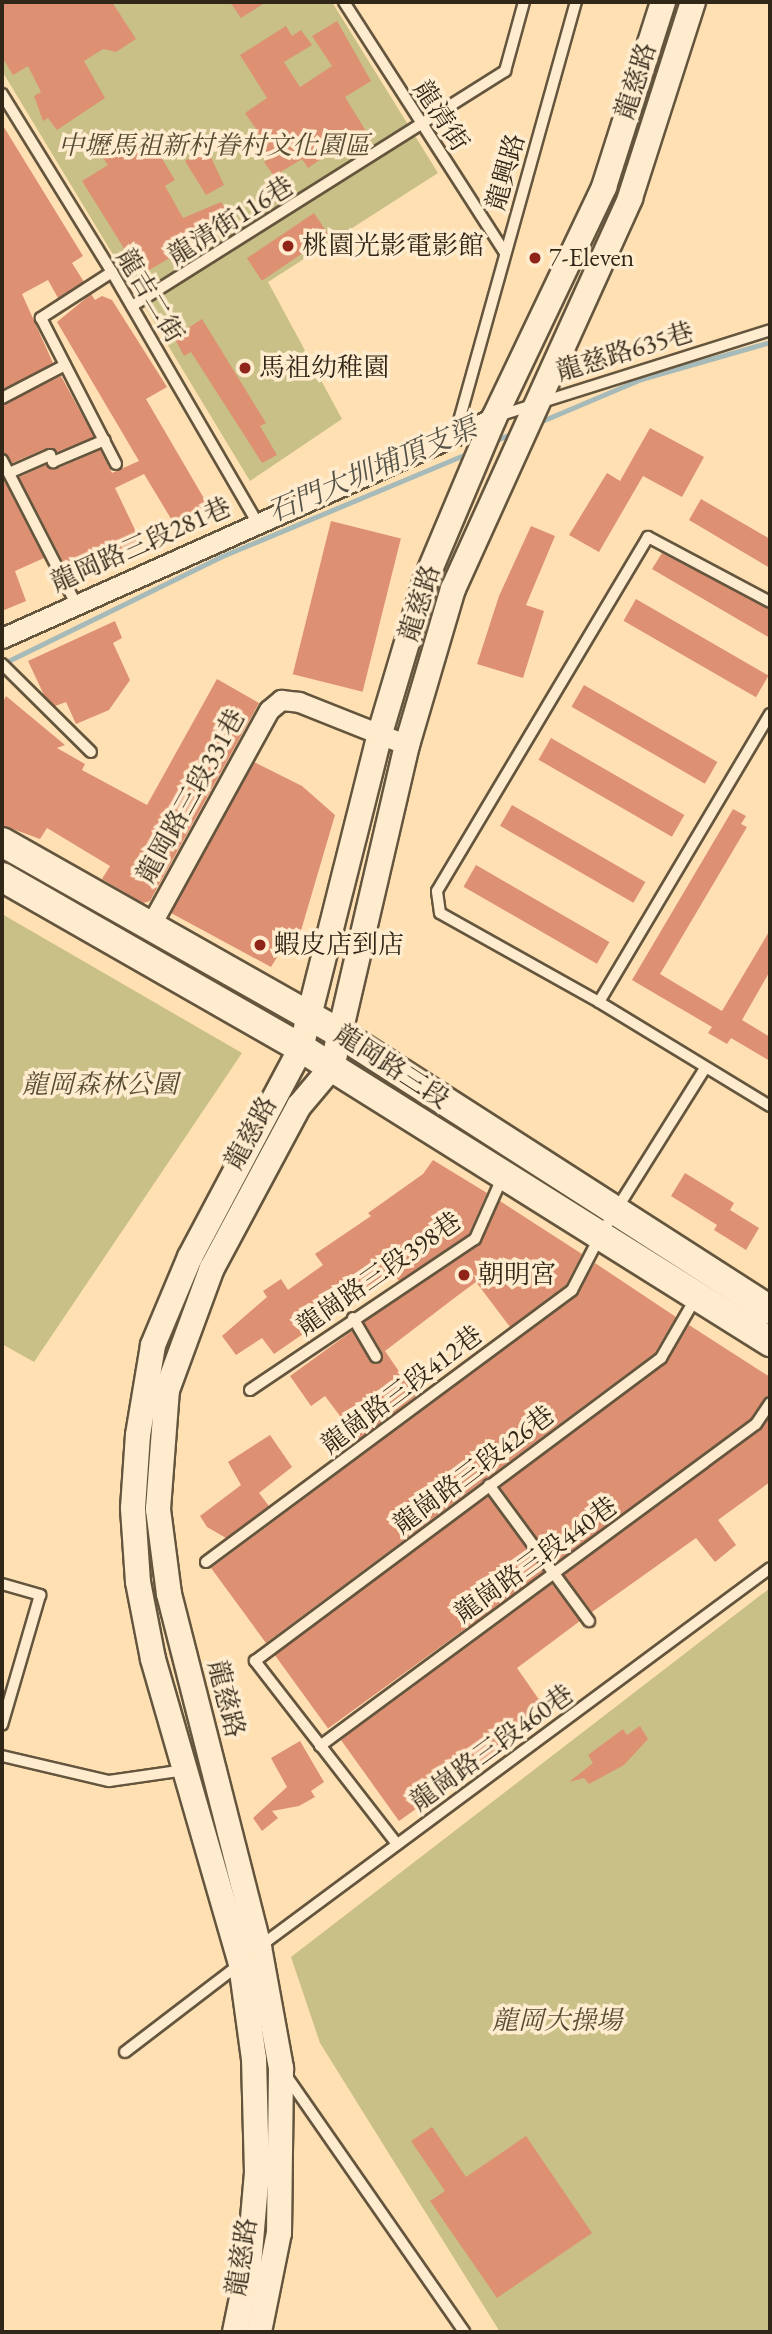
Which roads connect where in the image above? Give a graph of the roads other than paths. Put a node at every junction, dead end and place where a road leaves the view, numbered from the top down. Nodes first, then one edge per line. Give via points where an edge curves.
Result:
1 (344, 2) edge
2 (524, 2) edge
3 (576, 2) edge
4 (663, 2) edge
5 (693, 2) edge
6 (2, 94) edge
7 (422, 126) junction
8 (505, 253) junction
9 (112, 272) junction
10 (132, 306) junction
11 (770, 330) edge
12 (65, 365) junction
13 (2, 398) edge
14 (536, 401) junction
15 (494, 418) junction
16 (455, 435) junction
17 (105, 440) junction
18 (2, 460) edge
19 (116, 464) dead end
20 (9, 473) junction
21 (257, 522) junction
22 (75, 602) junction
23 (770, 603) edge
24 (2, 638) edge
25 (2, 664) edge
26 (770, 714) edge
27 (380, 733) junction
28 (407, 745) junction
29 (91, 752) dead end
30 (2, 842) edge
31 (2, 877) edge
32 (149, 928) junction
33 (599, 1002) junction
34 (308, 1014) junction
35 (339, 1032) junction
36 (301, 1048) junction
37 (332, 1067) junction
38 (705, 1068) junction
39 (770, 1106) edge
40 (505, 1171) junction
41 (609, 1222) junction
42 (697, 1295) junction
43 (770, 1310) edge
44 (353, 1318) junction
45 (770, 1342) edge
46 (376, 1357) dead end
47 (250, 1390) dead end
48 (770, 1403) edge
49 (489, 1485) junction
50 (206, 1562) dead end
51 (770, 1568) edge
52 (554, 1573) junction
53 (2, 1584) edge
54 (589, 1621) dead end
55 (2, 1725) edge
56 (320, 1746) junction
57 (2, 1756) edge
58 (186, 1770) junction
59 (397, 1844) junction
60 (259, 1947) junction
61 (241, 1964) junction
62 (125, 2052) dead end
63 (281, 2068) junction
64 (235, 2332) edge
65 (259, 2332) edge
66 (464, 2332) edge

1 - 7 lane, 龍清街
2 - 7 lane, 龍清街116巷 via 505,71
3 - 8 lane, 龍興路
4 - 15 street, 龍慈路 via 604,187
5 - 14 street, 龍慈路 via 630,198
6 - 9 lane, 龍吉二街
7 - 8 lane, 龍清街
7 - 10 lane, 龍清街116巷
8 - 16 lane, 龍興路
9 - 10 lane, 龍吉二街
9 - 12 lane via 41,318
10 - 21 lane, 龍吉二街
11 - 14 lane, 龍慈路635巷
12 - 13 lane
12 - 17 lane
14 - 15 lane, 龍慈路635巷
14 - 28 street, 龍慈路 via 453,589
15 - 16 street, 龍岡路三段281巷
15 - 27 street, 龍慈路 via 426,579
16 - 21 street, 龍岡路三段281巷
17 - 19 lane
17 - 20 lane via 53,463 50,455
18 - 20 lane
20 - 22 lane
21 - 22 street, 龍岡路三段281巷
22 - 24 street, 龍岡路三段281巷
23 - 33 lane via 648,537 438,891 440,913
25 - 29 lane
26 - 33 lane
27 - 28 street, 龍岡路三段331巷
27 - 32 street, 龍岡路三段331巷 via 299,702 281,700 269,710
27 - 34 street, 龍慈路
28 - 35 street, 龍慈路
30 - 32 main road, 龍岡路三段
31 - 36 main road, 龍岡路三段
32 - 34 main road, 龍岡路三段
33 - 38 lane
34 - 35 main road, 龍岡路三段
34 - 36 street, 龍慈路
35 - 37 street, 龍慈路
35 - 41 main road, 龍岡路三段
36 - 37 main road, 龍岡路三段
36 - 58 street, 龍慈路 via 190,1257 153,1345 138,1435 133,1508 138,1582 153,1659
37 - 40 main road, 龍岡路三段
37 - 60 street, 龍慈路 via 299,1106 212,1268 167,1390 160,1453 158,1509 169,1594
38 - 39 lane
38 - 41 lane, 龍崗路三段412巷
40 - 41 main road, 龍岡路三段
40 - 44 lane, 龍崗路三段398巷 via 475,1239
41 - 42 main road, 龍岡路三段
41 - 43 main road, 龍岡路三段
41 - 50 lane, 龍崗路三段412巷 via 572,1290
42 - 45 main road, 龍岡路三段
42 - 49 lane, 龍崗路三段426巷 via 661,1358
44 - 46 lane
44 - 47 lane, 龍崗路三段398巷
48 - 52 lane, 龍崗路三段440巷 via 756,1424
49 - 52 lane
49 - 56 lane, 龍崗路三段426巷 via 255,1661
51 - 59 lane, 龍崗路三段460巷
52 - 54 lane
52 - 56 lane, 龍崗路三段440巷
53 - 55 lane via 40,1595
56 - 59 lane
57 - 58 lane via 109,1781
58 - 61 street, 龍慈路
59 - 60 lane, 龍崗路三段460巷
60 - 61 lane, 龍崗路三段460巷
60 - 63 street, 龍慈路
61 - 62 lane, 龍崗路三段460巷
61 - 64 street, 龍慈路 via 254,2059 257,2173 249,2264
63 - 65 street, 龍慈路 via 279,2233
63 - 66 lane

